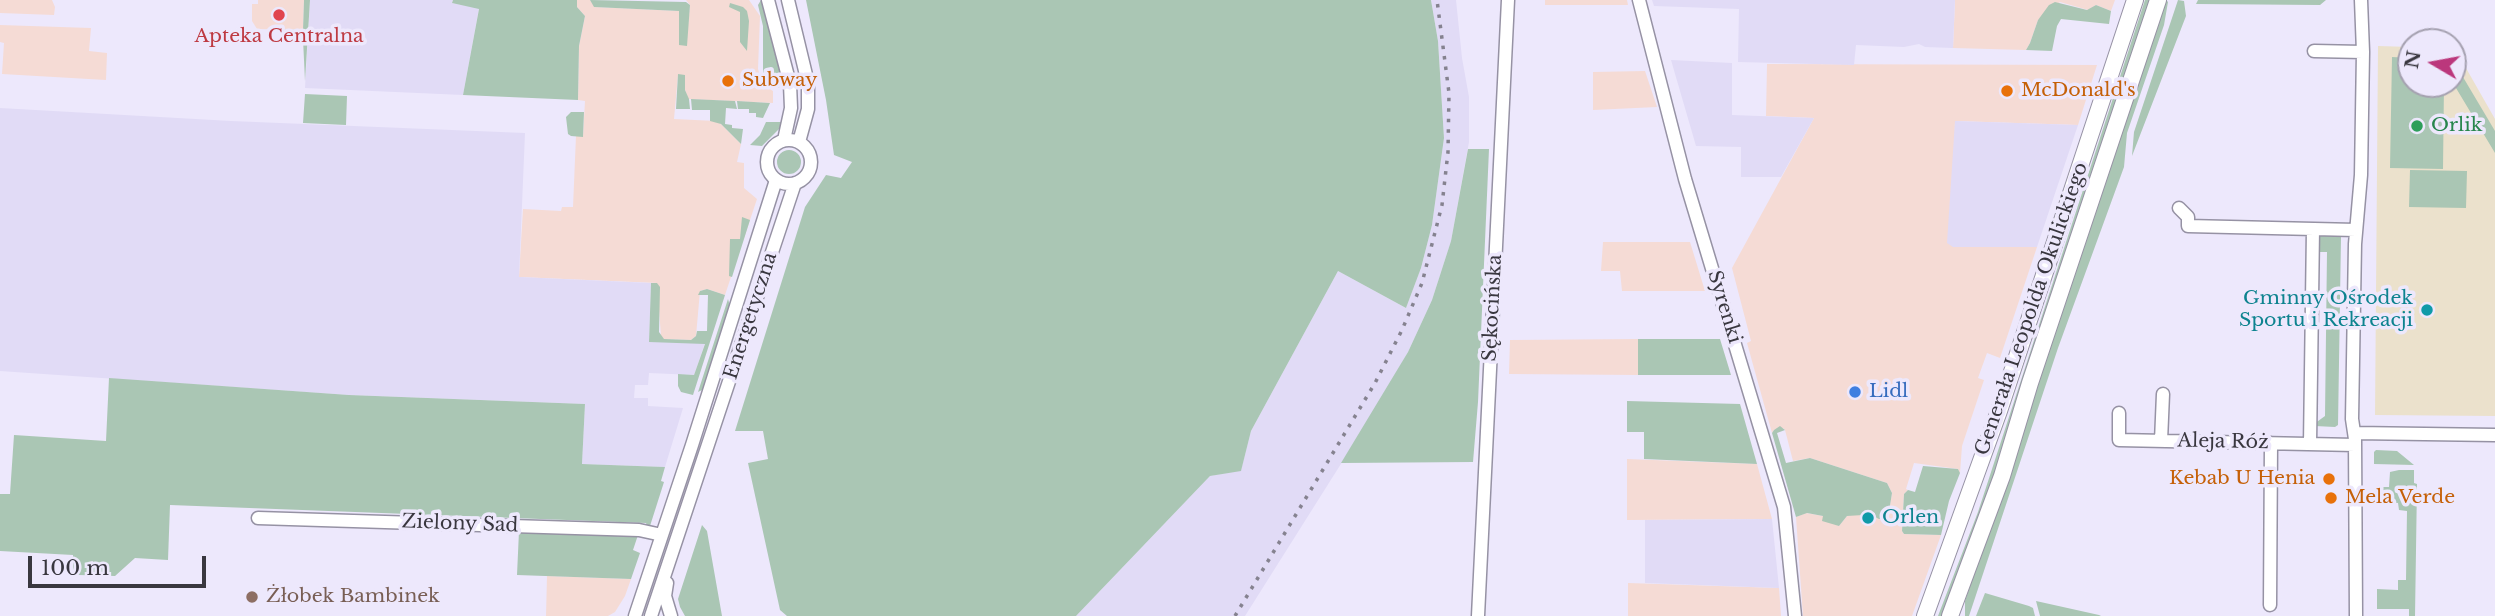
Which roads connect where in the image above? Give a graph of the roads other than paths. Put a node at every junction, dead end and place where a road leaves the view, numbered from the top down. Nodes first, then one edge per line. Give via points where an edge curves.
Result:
1 (768, 0) edge
2 (788, 0) edge
3 (1508, 0) edge
4 (1639, 0) edge
5 (2135, 0) edge
6 (2158, 0) edge
7 (2361, 0) edge
8 (2314, 51) dead end
9 (2363, 52) junction
10 (784, 140) junction
11 (799, 142) junction
12 (776, 180) junction
13 (795, 183) junction
14 (2179, 208) dead end
15 (2313, 229) junction
16 (2356, 230) junction
17 (2163, 394) dead end
18 (2119, 413) dead end
19 (2495, 435) edge
20 (2355, 439) junction
21 (2161, 441) junction
22 (2272, 443) junction
23 (692, 444) junction
24 (2310, 444) junction
25 (707, 449) junction
26 (258, 518) dead end
27 (662, 536) junction
28 (671, 555) junction
29 (642, 597) junction
30 (2270, 605) dead end
31 (1954, 612) edge
32 (629, 616) edge
33 (635, 616) edge
34 (651, 616) edge
35 (671, 616) edge
36 (1478, 616) edge
37 (1795, 616) edge
38 (1925, 616) edge
39 (2356, 616) edge

1 - 10 street via 790,84 791,108
2 - 11 street via 809,93
3 - 36 street, Sękocińska
4 - 37 street, Syrenki via 1687,184 1784,507
5 - 38 main road, Generała Leopolda Okulickiego via 1999,411
6 - 31 main road, Generała Leopolda Okulickiego
7 - 9 street
8 - 9 street
9 - 16 street
10 - 11 street
10 - 12 street via 768,155 768,170
11 - 13 street via 811,161 807,175
12 - 13 street
12 - 23 street, Energetyczna
13 - 25 street, Energetyczna
14 - 15 street via 2188,217 2188,226
15 - 16 street
15 - 24 street
16 - 20 street
17 - 21 street
18 - 21 street, Aleja Róż via 2119,440
19 - 20 street, Aleja Róż
20 - 24 street, Aleja Róż
20 - 39 street
21 - 22 street, Aleja Róż
22 - 24 street, Aleja Róż
22 - 30 street
23 - 25 street
23 - 27 street, Energetyczna
25 - 28 street, Energetyczna
26 - 27 street, Zielony Sad via 639,530
27 - 29 street, Energetyczna
28 - 34 street, Energetyczna
28 - 35 street via 665,596
29 - 32 street
29 - 33 street, Energetyczna

